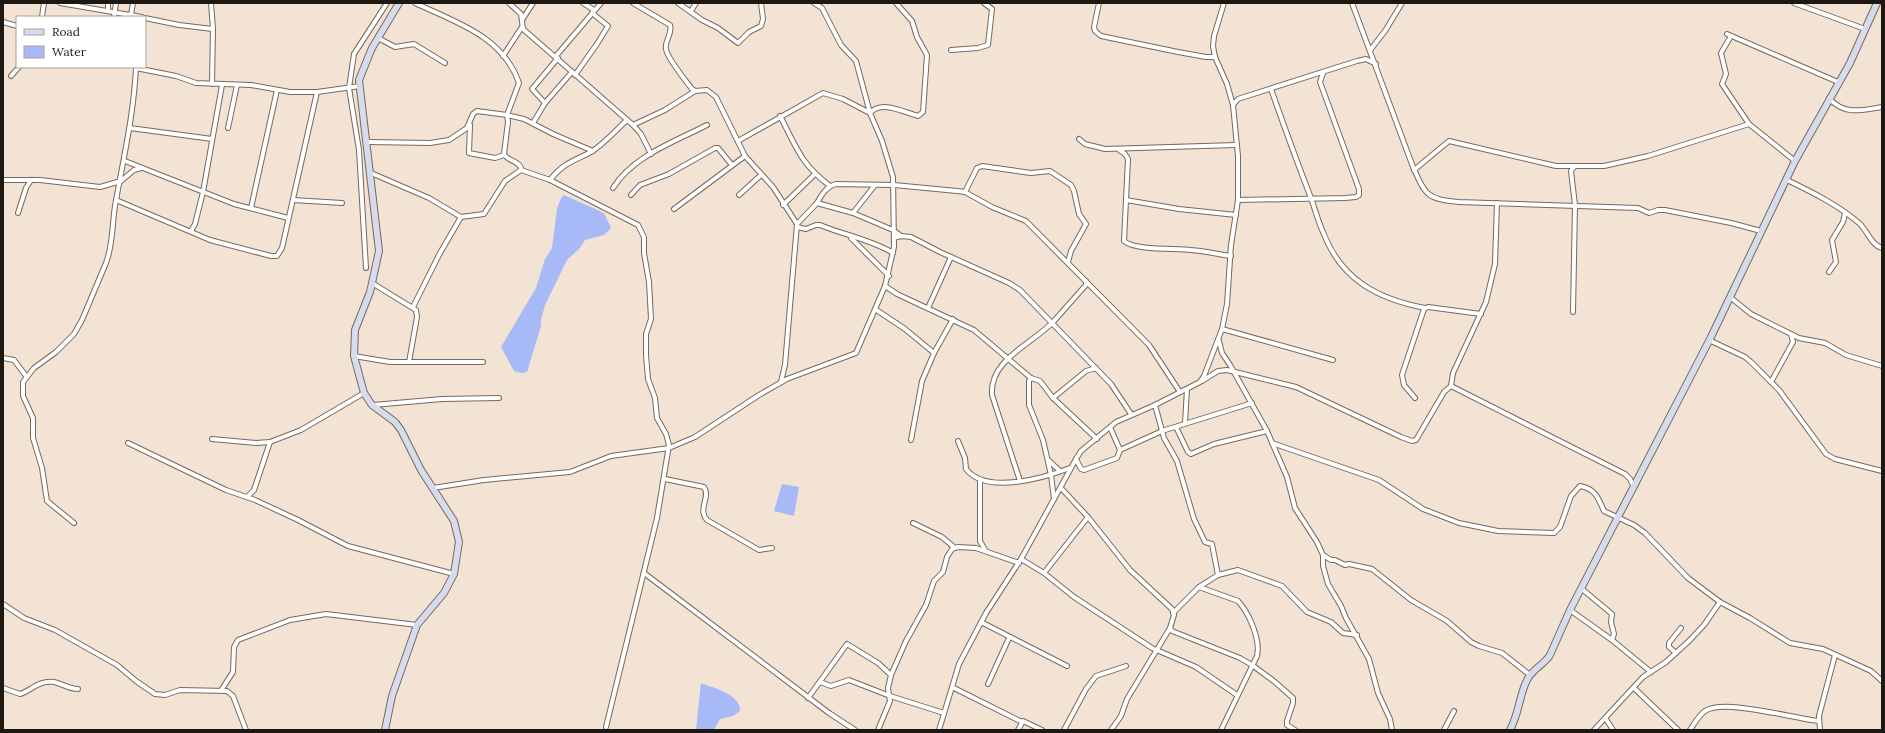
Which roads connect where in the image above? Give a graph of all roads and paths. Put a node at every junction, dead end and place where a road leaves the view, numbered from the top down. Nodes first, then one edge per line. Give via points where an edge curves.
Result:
1 (44, 3) edge
2 (60, 3) edge
3 (108, 3) edge
4 (116, 3) edge
5 (133, 3) edge
6 (211, 3) edge
7 (387, 3) edge
8 (399, 3) edge
9 (415, 3) edge
10 (509, 3) edge
11 (533, 3) edge
12 (583, 3) edge
13 (601, 3) edge
14 (633, 3) edge
15 (678, 3) edge
16 (696, 3) edge
17 (761, 3) edge
18 (814, 3) edge
19 (896, 3) edge
20 (984, 3) edge
21 (1099, 3) edge
22 (1224, 3) edge
23 (1352, 3) edge
24 (1402, 3) edge
25 (1794, 3) edge
26 (1877, 3) edge
27 (108, 11) junction
28 (593, 11) junction
29 (691, 11) junction
30 (114, 15) edge
31 (131, 15) junction
32 (42, 16) edge
33 (136, 16) edge
34 (146, 18) edge
35 (522, 20) junction
36 (3, 22) edge
37 (16, 26) edge
38 (522, 27) junction
39 (213, 29) junction
40 (1865, 29) junction
41 (378, 38) junction
42 (951, 50) dead end
43 (1371, 51) junction
44 (503, 56) junction
45 (557, 57) junction
46 (1215, 57) junction
47 (1366, 59) junction
48 (445, 63) dead end
49 (1376, 64) junction
50 (18, 68) edge
51 (136, 68) edge
52 (573, 73) junction
53 (1323, 73) junction
54 (11, 76) dead end
55 (1838, 82) junction
56 (212, 84) junction
57 (222, 85) junction
58 (237, 85) junction
59 (360, 86) junction
60 (349, 88) junction
61 (1271, 89) junction
62 (277, 90) junction
63 (316, 92) junction
64 (695, 92) junction
65 (1230, 97) junction
66 (1829, 98) junction
67 (1238, 100) junction
68 (545, 103) junction
69 (1233, 105) junction
70 (1882, 107) edge
71 (870, 113) junction
72 (507, 114) junction
73 (780, 116) junction
74 (627, 120) junction
75 (533, 123) junction
76 (1749, 124) junction
77 (633, 125) junction
78 (470, 126) junction
79 (706, 126) dead end
80 (130, 128) junction
81 (228, 128) dead end
82 (1079, 139) dead end
83 (212, 140) junction
84 (738, 141) junction
85 (368, 142) junction
86 (1236, 145) junction
87 (1118, 149) junction
88 (593, 151) junction
89 (652, 154) junction
90 (504, 156) junction
91 (746, 156) junction
92 (125, 160) junction
93 (1795, 161) junction
94 (732, 165) junction
95 (1574, 166) junction
96 (141, 168) junction
97 (521, 170) junction
98 (1414, 170) junction
99 (371, 174) junction
100 (814, 174) junction
101 (762, 175) junction
102 (3, 180) edge
103 (31, 180) junction
104 (550, 180) junction
105 (1787, 180) junction
106 (121, 181) junction
107 (875, 185) junction
108 (894, 185) junction
109 (830, 186) junction
110 (613, 188) dead end
111 (203, 192) junction
112 (964, 192) junction
113 (631, 195) dead end
114 (739, 195) dead end
115 (1311, 199) junction
116 (116, 200) junction
117 (293, 200) junction
118 (1126, 200) junction
119 (1238, 200) junction
120 (342, 203) dead end
121 (817, 203) junction
122 (1497, 203) junction
123 (783, 205) junction
124 (1575, 205) junction
125 (251, 208) junction
126 (674, 209) dead end
127 (18, 213) dead end
128 (853, 213) junction
129 (1844, 213) junction
130 (1236, 215) junction
131 (461, 217) junction
132 (288, 218) junction
133 (797, 226) junction
134 (893, 230) junction
135 (191, 231) junction
136 (1761, 231) junction
137 (901, 236) junction
138 (851, 237) junction
139 (894, 238) junction
140 (1882, 248) edge
141 (893, 253) junction
142 (1231, 256) junction
143 (951, 257) junction
144 (1068, 262) junction
145 (366, 268) dead end
146 (1830, 272) dead end
147 (888, 276) junction
148 (1086, 281) junction
149 (372, 283) junction
150 (886, 286) junction
151 (1730, 297) junction
152 (413, 307) junction
153 (928, 308) junction
154 (1425, 308) junction
155 (875, 309) junction
156 (1573, 312) dead end
157 (1481, 314) junction
158 (953, 319) junction
159 (1052, 323) junction
160 (1222, 329) junction
161 (1791, 334) junction
162 (1709, 340) junction
163 (1218, 341) junction
164 (934, 353) junction
165 (354, 356) junction
166 (3, 358) edge
167 (1008, 359) junction
168 (1333, 360) dead end
169 (409, 362) junction
170 (484, 362) dead end
171 (1882, 366) edge
172 (1096, 368) junction
173 (1233, 371) junction
174 (26, 376) junction
175 (1030, 378) junction
176 (781, 382) junction
177 (1200, 382) junction
178 (1772, 382) junction
179 (1451, 386) junction
180 (1187, 389) junction
181 (1180, 392) junction
182 (364, 393) junction
183 (499, 398) dead end
184 (1053, 398) junction
185 (1415, 398) dead end
186 (1252, 402) junction
187 (372, 405) junction
188 (1155, 405) junction
189 (1131, 414) junction
190 (1185, 423) junction
191 (1110, 426) junction
192 (1176, 427) junction
193 (1162, 431) junction
194 (1267, 431) junction
195 (212, 438) dead end
196 (1097, 439) junction
197 (911, 440) dead end
198 (958, 441) dead end
199 (270, 442) junction
200 (128, 443) dead end
201 (1272, 443) junction
202 (669, 448) junction
203 (1120, 450) junction
204 (1076, 459) junction
205 (1048, 460) junction
206 (1070, 468) junction
207 (1060, 471) junction
208 (1882, 471) edge
209 (1051, 475) junction
210 (1629, 477) junction
211 (1639, 478) junction
212 (665, 479) junction
213 (980, 480) junction
214 (1020, 480) junction
215 (433, 488) junction
216 (1060, 488) junction
217 (1634, 488) junction
218 (248, 497) junction
219 (1054, 499) junction
220 (1088, 517) junction
221 (1618, 517) junction
222 (74, 523) dead end
223 (913, 523) dead end
224 (772, 548) dead end
225 (955, 548) junction
226 (985, 550) junction
227 (1322, 555) junction
228 (1020, 561) junction
229 (644, 573) junction
230 (1044, 573) junction
231 (454, 574) junction
232 (1218, 575) junction
233 (1199, 587) junction
234 (1582, 590) junction
235 (1720, 602) junction
236 (3, 604) edge
237 (1570, 610) junction
238 (1173, 613) junction
239 (981, 622) junction
240 (417, 625) junction
241 (1170, 628) junction
242 (1681, 628) dead end
243 (1357, 636) junction
244 (1009, 638) junction
245 (1612, 640) junction
246 (1157, 651) junction
247 (1676, 653) junction
248 (1835, 655) junction
249 (1252, 665) junction
250 (1067, 666) dead end
251 (1126, 666) dead end
252 (1651, 672) junction
253 (891, 675) junction
254 (1530, 675) junction
255 (1882, 681) edge
256 (820, 682) junction
257 (988, 684) dead end
258 (952, 687) junction
259 (3, 688) edge
260 (1634, 688) junction
261 (222, 689) junction
262 (78, 690) dead end
263 (1237, 695) junction
264 (890, 696) junction
265 (808, 698) junction
266 (1454, 711) dead end
267 (944, 713) junction
268 (1606, 719) junction
269 (1819, 721) junction
270 (1022, 722) junction
271 (606, 727) dead end
272 (246, 730) edge
273 (385, 730) edge
274 (855, 730) edge
275 (878, 730) edge
276 (939, 730) edge
277 (1018, 730) edge
278 (1042, 730) edge
279 (1064, 730) edge
280 (1111, 730) edge
281 (1221, 730) edge
282 (1295, 730) edge
283 (1392, 730) edge
284 (1444, 730) edge
285 (1510, 730) edge
286 (1594, 730) edge
287 (1613, 730) edge
288 (1678, 730) edge
289 (1690, 730) edge
290 (1820, 730) edge

1 - 32 street
2 - 27 street
3 - 27 street
4 - 30 street
5 - 31 street
6 - 39 street
7 - 60 street via 354,54
8 - 41 street
9 - 44 street via 459,22 484,37
10 - 35 street via 520,12
11 - 35 street
12 - 28 street
13 - 28 street
14 - 64 street via 670,25 665,44 667,53
15 - 29 street
16 - 29 street
17 - 29 street via 761,26 749,32 738,43
18 - 71 street via 822,8 841,45 856,61
19 - 71 street via 912,21 916,37 927,55 923,112 918,116 884,107 874,109
20 - 42 street via 992,9 988,45
21 - 46 street via 1094,27 1100,36
22 - 46 street via 1214,36
23 - 43 street
24 - 43 street
25 - 40 street
26 - 40 street
27 - 30 street
28 - 45 street
28 - 52 street via 608,26
30 - 31 street
31 - 33 street
34 - 39 street
35 - 38 street
36 - 37 street
38 - 44 street
38 - 45 street
39 - 56 street
40 - 55 street via 1850,63
41 - 48 street via 395,47 414,44
41 - 59 street via 362,69
43 - 47 street
43 - 49 street
44 - 72 street via 519,83
45 - 52 street
45 - 68 street via 532,89
46 - 65 street
47 - 49 street
47 - 53 street
49 - 98 street
50 - 54 street
51 - 56 street via 196,83
51 - 80 street
52 - 68 street
52 - 74 street
53 - 61 street
53 - 115 street via 1320,85 1359,192 1356,197
55 - 66 street
55 - 76 street via 1729,35 1721,53 1726,74 1722,84
56 - 57 street
57 - 58 street
57 - 83 street
58 - 62 street
58 - 81 street
59 - 60 street
59 - 85 street
60 - 63 street
60 - 145 street via 359,150
61 - 67 street
61 - 115 street
62 - 63 street
62 - 125 street
63 - 117 street
64 - 77 street
64 - 84 street via 707,90 716,97
65 - 67 street
65 - 69 street
66 - 70 street via 1835,105 1853,111
66 - 93 street
67 - 69 street
68 - 75 street
69 - 86 street
71 - 73 street via 848,101 823,93
71 - 108 street via 890,164
72 - 75 street
72 - 78 street via 474,112
72 - 90 street
73 - 84 street
73 - 100 street via 799,155
74 - 77 street
74 - 88 street
75 - 88 street
76 - 93 street
76 - 95 street via 1613,165
77 - 89 street
78 - 85 street via 449,140 441,142
78 - 90 street via 469,153 495,158
79 - 89 street
80 - 83 street
80 - 92 street
82 - 87 street via 1088,145
83 - 111 street
84 - 91 street
85 - 99 street
86 - 87 street
86 - 119 street
87 - 118 street via 1128,159
88 - 104 street via 567,163
89 - 110 street via 626,171
90 - 97 street via 518,163
91 - 94 street
91 - 101 street
92 - 96 street
92 - 106 street
93 - 105 street
94 - 113 street via 718,148 715,148 669,174 640,185
94 - 126 street
95 - 98 street via 1537,163 1453,141 1446,143
95 - 124 street via 1571,171
96 - 106 street via 134,170
96 - 111 street
97 - 104 street
97 - 131 street via 505,181 484,214
98 - 122 street via 1430,197
99 - 131 street via 429,198
99 - 149 street via 380,251
100 - 109 street
100 - 123 street
101 - 114 street
101 - 123 street via 773,187
102 - 103 street
103 - 106 street via 94,187
103 - 127 street
104 - 202 street via 638,224 643,232 651,320 646,339 646,366 657,418 666,434
105 - 129 street
105 - 136 street
106 - 116 street
107 - 108 street
107 - 109 street via 848,183
107 - 128 street
108 - 112 street
108 - 134 street
109 - 121 street
111 - 125 street
111 - 135 street via 196,224
112 - 144 street via 1026,221
112 - 144 street via 977,168 982,166 1031,173 1050,171 1065,179 1074,191 1079,214 1086,224
115 - 119 street
115 - 154 street via 1323,234 1341,266 1355,279 1392,300
116 - 135 street
116 - 174 street via 110,254 82,320 67,341
117 - 120 street
117 - 132 street
118 - 130 street
118 - 142 street via 1123,238 1126,243
119 - 130 street
121 - 128 street
121 - 133 street
122 - 124 street
122 - 157 street via 1495,264
123 - 133 street
124 - 136 street via 1638,208 1650,213 1659,210 1678,211
124 - 156 street
125 - 132 street
128 - 134 street
129 - 140 street via 1860,225 1876,246
129 - 146 street via 1843,222 1832,240 1836,262
130 - 142 street
131 - 152 street
132 - 135 street via 280,254 274,257 218,242
133 - 138 street via 806,229 820,225
133 - 176 street via 785,365
134 - 137 street
134 - 139 street
136 - 151 street
137 - 139 street
137 - 143 street via 911,237
138 - 141 street via 884,247
138 - 147 street
139 - 141 street
141 - 147 street
142 - 160 street
143 - 153 street
143 - 159 street via 1010,283
144 - 148 street
147 - 150 street
148 - 159 street via 1086,285
148 - 181 street via 1149,345
149 - 152 street
149 - 165 street via 355,330
150 - 153 street
150 - 155 street
151 - 161 street via 1750,314
151 - 162 street
152 - 169 street via 417,313
153 - 158 street
154 - 157 street
154 - 185 street via 1402,375 1404,385
155 - 164 street
155 - 176 street via 856,353
157 - 179 street via 1453,372
158 - 164 street
158 - 167 street via 983,336
159 - 167 street
159 - 172 street
160 - 163 street
160 - 168 street
161 - 171 street via 1805,340 1825,343 1846,355
161 - 178 street via 1793,342
162 - 178 street via 1744,357
162 - 211 street
163 - 173 street
163 - 177 street
164 - 197 street via 922,381
165 - 169 street
165 - 182 street
166 - 174 street via 14,360
167 - 175 street
167 - 214 street via 1001,365 991,386
169 - 170 street
172 - 184 street via 1086,371
172 - 189 street via 1111,384
173 - 177 street via 1222,370
173 - 179 street via 1296,387 1412,441 1420,436 1444,392
173 - 186 street
174 - 222 street via 22,391 33,418 33,438 45,479 47,501
175 - 184 street via 1040,381
175 - 205 street via 1029,406
176 - 202 street via 695,436
177 - 180 street
178 - 208 street via 1826,454 1835,459
179 - 210 street
180 - 181 street
180 - 190 street
181 - 188 street
182 - 187 street
182 - 199 street via 301,430
183 - 187 street via 442,399
184 - 196 street
186 - 190 street
186 - 194 street
187 - 215 street via 395,422 401,430
188 - 189 street
188 - 193 street
189 - 191 street
190 - 192 street
191 - 196 street
191 - 203 street
192 - 193 street
192 - 194 street via 1191,454 1214,444
193 - 203 street
193 - 232 street via 1177,461 1198,527 1205,542 1212,544
194 - 201 street
195 - 199 street
196 - 204 street via 1081,451
198 - 213 street via 965,458 966,469
199 - 218 street via 254,490
200 - 218 street via 226,490
201 - 221 street via 1379,480 1423,509 1478,528 1554,532 1560,528 1571,496 1580,486 1590,488 1604,512
201 - 227 street via 1288,477 1295,508 1317,542
202 - 212 street
202 - 215 street via 611,456 570,472 484,480
203 - 204 street via 1117,458 1084,470
204 - 206 street
205 - 207 street
205 - 209 street
206 - 207 street
206 - 216 street
207 - 209 street
209 - 214 street
209 - 219 street
210 - 211 street
210 - 217 street
211 - 217 street
212 - 224 street via 704,487 706,492 702,510 707,520 759,550
212 - 229 street
213 - 214 street
213 - 226 street via 980,541
215 - 231 street via 450,513 459,535
216 - 219 street
216 - 220 street
217 - 221 street
218 - 231 street via 348,546
219 - 228 street
220 - 230 street
220 - 238 street via 1130,570 1156,593
221 - 234 street
221 - 235 street via 1645,533 1688,578
223 - 225 street via 942,537
225 - 226 street
225 - 253 street via 947,557 943,572 934,581 928,601
226 - 228 street
227 - 243 street via 1328,584
227 - 254 street via 1345,565 1372,569 1412,600 1447,621 1470,642 1502,653
228 - 230 street
228 - 239 street
229 - 265 street
229 - 271 street
230 - 246 street via 1074,597
231 - 240 street via 444,593
232 - 233 street
232 - 243 street via 1238,570 1282,586 1307,612 1331,622 1343,633
233 - 238 street
233 - 249 street via 1233,598 1241,604 1252,625 1258,650
234 - 237 street
234 - 245 street via 1612,614
235 - 247 street via 1704,625
235 - 248 street via 1790,643 1823,649
236 - 261 street via 24,618 55,630 117,665 156,694 165,695 180,690
237 - 245 street
237 - 254 street via 1547,660
238 - 241 street
239 - 244 street
239 - 258 street via 959,664
240 - 261 street via 326,614 290,620 238,640 234,647 233,672
240 - 273 street via 394,689
241 - 246 street
241 - 249 street via 1189,639
242 - 247 street via 1668,643
243 - 283 street via 1371,665
244 - 250 street
244 - 257 street
245 - 252 street
246 - 263 street via 1196,667
246 - 280 street
247 - 252 street
248 - 255 street via 1871,671
248 - 269 street
249 - 263 street
249 - 282 street via 1292,698 1287,725
251 - 279 street via 1099,674 1093,679
252 - 260 street
253 - 256 street via 847,644
253 - 264 street via 888,688
254 - 285 street
256 - 264 street via 831,686 850,680
256 - 265 street
258 - 267 street
258 - 270 street
259 - 262 street via 20,694 36,685 54,682
260 - 268 street
260 - 288 street
261 - 272 street via 233,696
263 - 281 street
264 - 267 street
264 - 275 street
265 - 274 street
266 - 284 street
267 - 276 street
268 - 286 street
268 - 287 street
269 - 289 street via 1750,708 1716,707 1705,711
269 - 290 street
270 - 277 street
270 - 278 street

